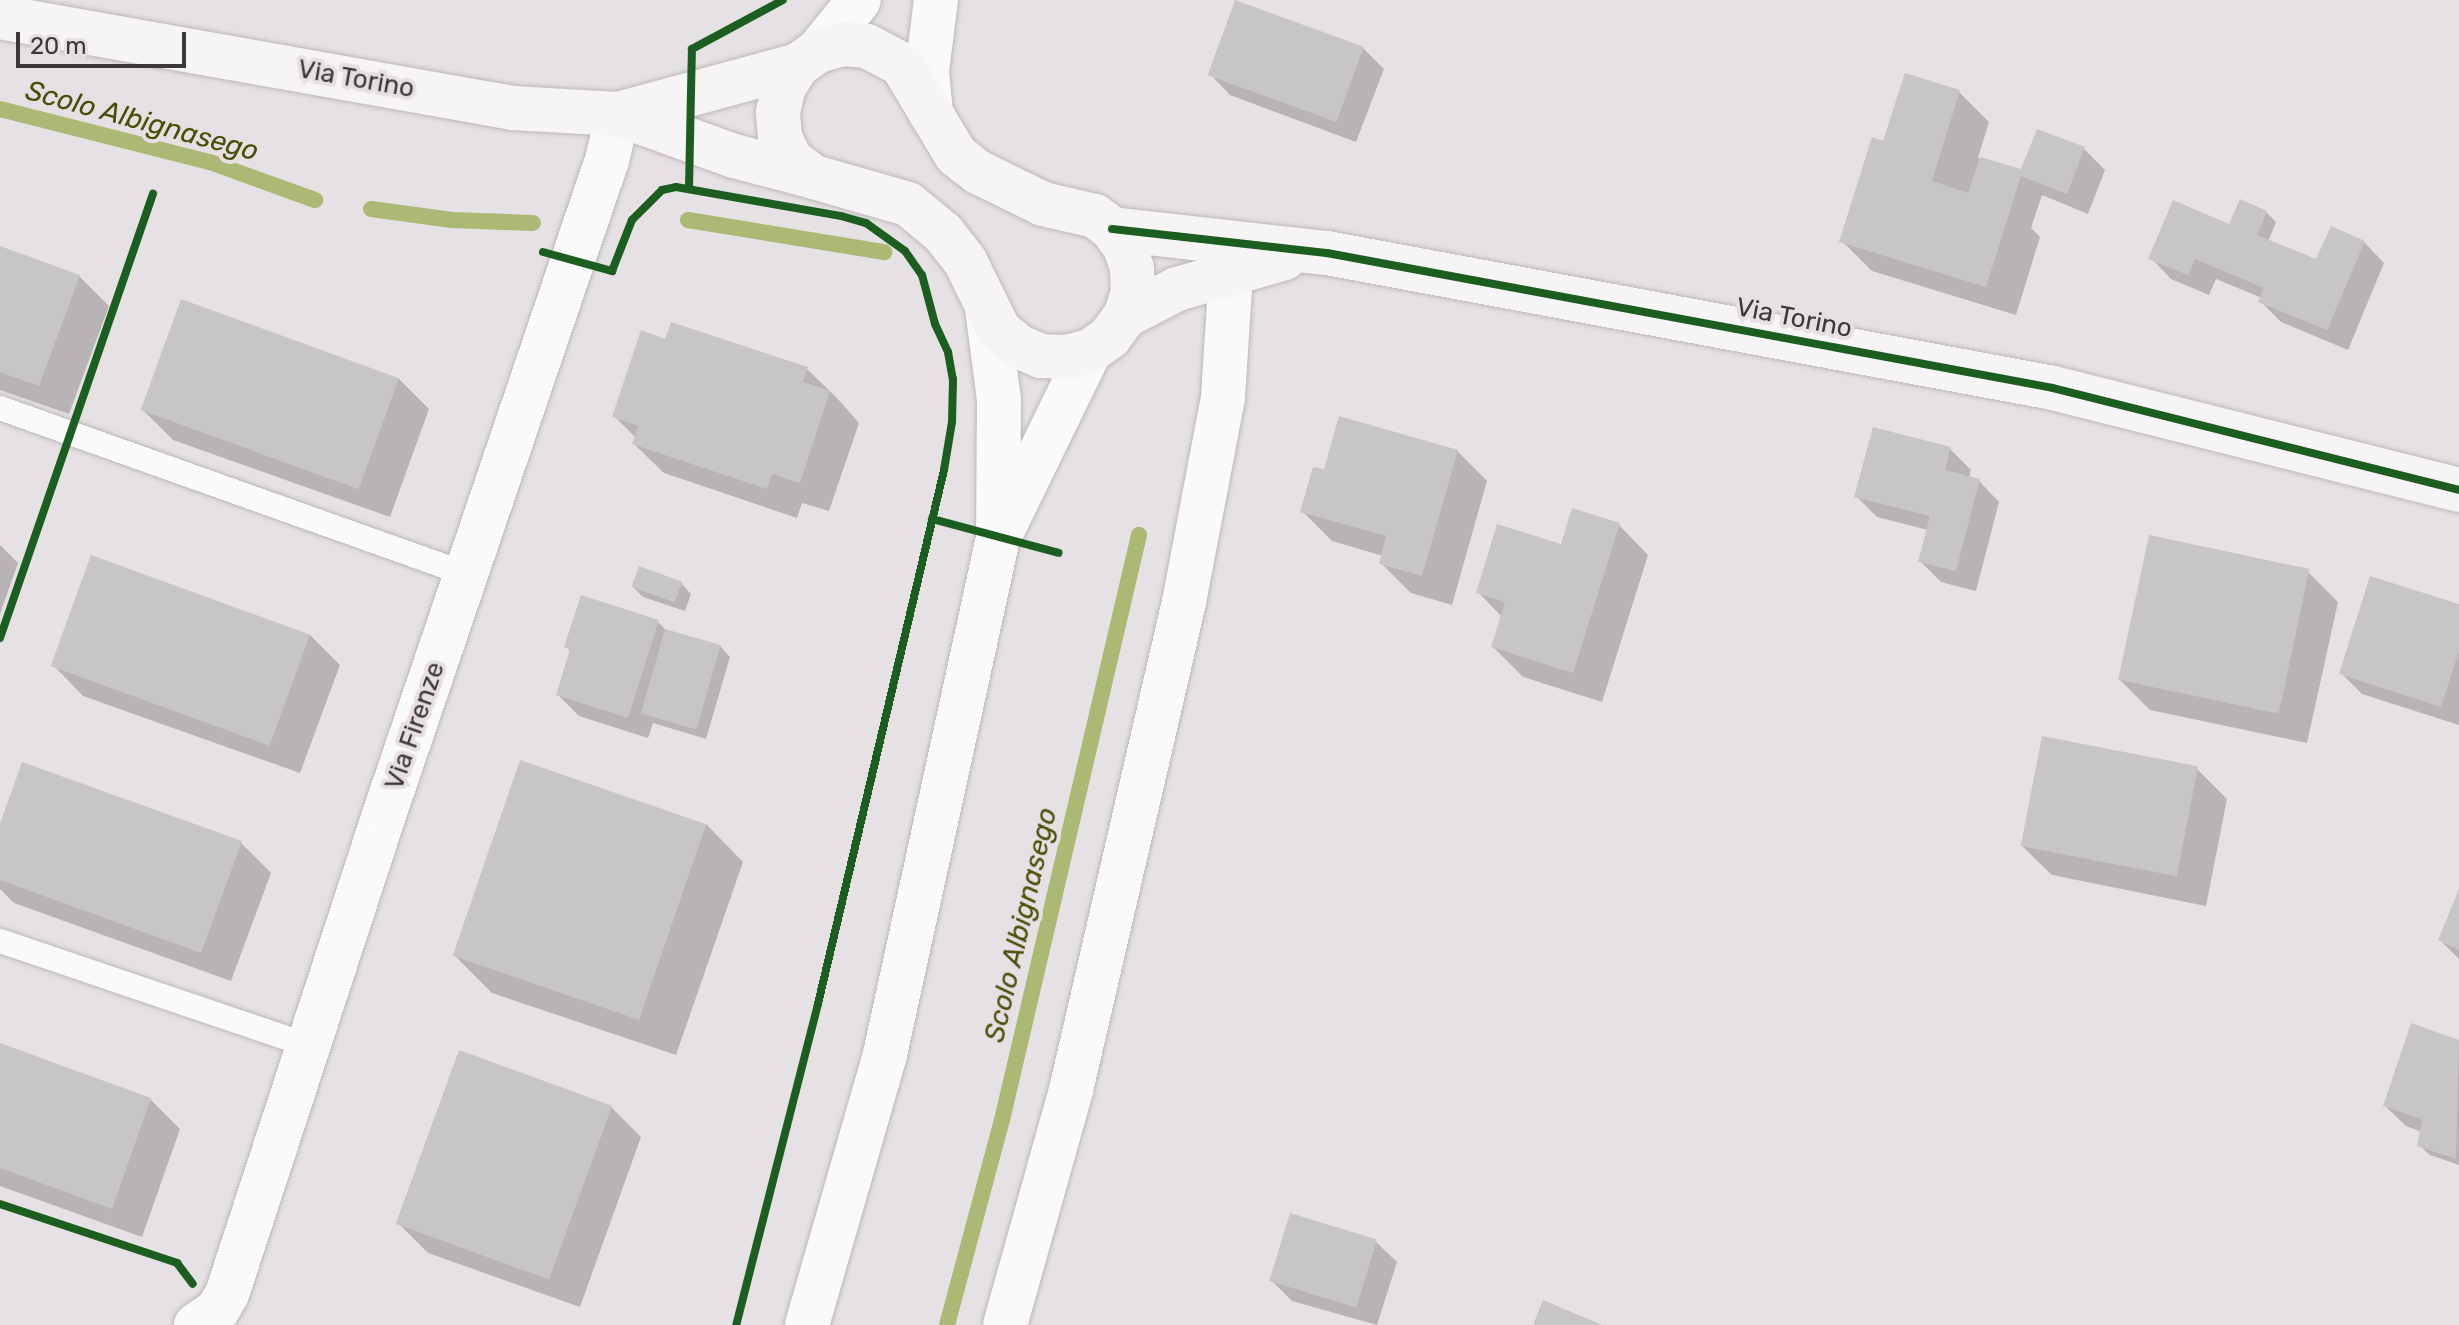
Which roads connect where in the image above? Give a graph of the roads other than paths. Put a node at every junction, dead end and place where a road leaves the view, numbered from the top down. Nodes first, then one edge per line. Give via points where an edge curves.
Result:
1 (859, 0) edge
2 (936, 0) edge
3 (0, 17) edge
4 (808, 58) junction
5 (618, 114) junction
6 (931, 114) junction
7 (814, 177) junction
8 (1112, 229) junction
9 (1327, 253) junction
10 (1231, 273) junction
11 (987, 308) junction
12 (1125, 316) junction
13 (1090, 351) junction
14 (0, 408) edge
15 (2459, 490) edge
16 (998, 538) junction
17 (468, 575) junction
18 (0, 941) edge
19 (308, 1045) junction
20 (196, 1325) edge
21 (807, 1325) edge
22 (1005, 1325) edge

1 - 4 street
2 - 6 street via 927,71
3 - 5 street, Via Torino via 513,108
4 - 5 street, Via Torino
4 - 6 street, Via Torino via 843,44 867,46 892,57 910,75
4 - 7 street via 784,87 778,112 780,137 791,160
5 - 7 street, Via Torino via 734,156
5 - 17 street, Via Firenze
6 - 8 street, Via Torino via 956,155 978,172 1043,204 1095,216
7 - 11 street, Via Torino via 908,204 943,233 965,261
8 - 9 street, Via Torino
8 - 12 street via 1132,268 1133,292
9 - 10 street, Via Torino via 1276,259
9 - 15 street, Via Torino via 2053,388
10 - 12 street, Via Torino via 1177,289
10 - 22 street via 1223,397 1184,602 1071,1090
11 - 13 street, Via Torino via 999,330 1041,356
11 - 16 street via 999,400
12 - 13 street via 1110,337
13 - 16 street
14 - 17 lane
16 - 21 street via 885,1054
17 - 19 street, Via Firenze
18 - 19 lane
19 - 20 street, Via Firenze via 227,1294 217,1311

